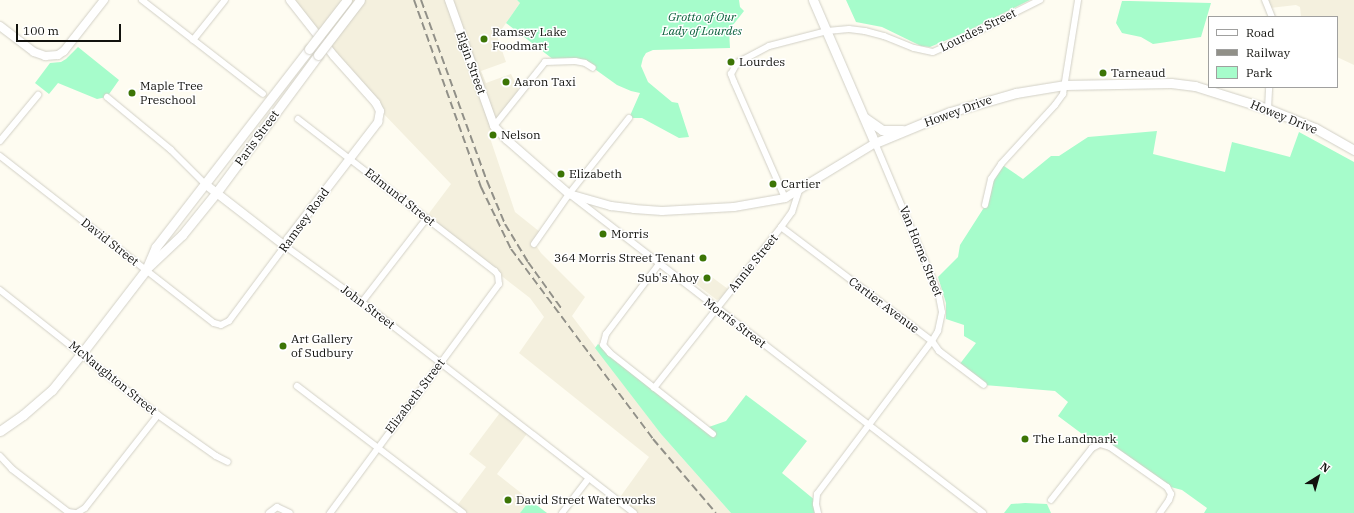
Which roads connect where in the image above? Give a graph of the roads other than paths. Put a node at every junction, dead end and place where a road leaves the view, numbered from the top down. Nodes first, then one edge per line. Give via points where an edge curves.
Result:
1 (104, 0) edge
2 (142, 0) edge
3 (225, 0) edge
4 (290, 0) edge
5 (347, 0) edge
6 (360, 0) edge
7 (449, 0) edge
8 (813, 0) edge
9 (1040, 0) edge
10 (1078, 0) edge
11 (1265, 0) edge
12 (1272, 16) edge
13 (0, 26) edge
14 (827, 31) junction
15 (193, 40) junction
16 (593, 68) dead end
17 (1065, 85) junction
18 (1269, 88) edge
19 (263, 94) dead end
20 (38, 95) dead end
21 (107, 97) dead end
22 (1268, 108) junction
23 (864, 117) junction
24 (629, 118) dead end
25 (298, 119) dead end
26 (494, 126) junction
27 (910, 130) junction
28 (0, 141) edge
29 (875, 143) junction
30 (1354, 150) edge
31 (0, 156) edge
32 (350, 158) junction
33 (205, 184) junction
34 (798, 191) junction
35 (216, 193) junction
36 (569, 194) junction
37 (785, 198) junction
38 (985, 205) dead end
39 (427, 218) junction
40 (781, 227) junction
41 (534, 244) dead end
42 (285, 246) junction
43 (659, 264) junction
44 (146, 270) junction
45 (499, 279) joint
46 (0, 290) edge
47 (362, 302) junction
48 (716, 309) junction
49 (221, 325) joint
50 (932, 341) junction
51 (82, 353) junction
52 (440, 362) junction
53 (984, 385) dead end
54 (297, 386) dead end
55 (654, 388) junction
56 (158, 415) junction
57 (868, 425) junction
58 (0, 431) edge
59 (713, 434) dead end
60 (378, 447) junction
61 (0, 456) edge
62 (228, 462) dead end
63 (589, 478) junction
64 (1052, 500) dead end
65 (76, 513) edge
66 (269, 513) edge
67 (290, 513) edge
68 (330, 513) edge
69 (463, 513) edge
70 (562, 513) edge
71 (634, 513) edge
72 (818, 513) edge
73 (983, 513) edge
74 (1160, 513) edge

1 - 13 street via 64,51 51,57 34,52
2 - 15 street
3 - 15 street
4 - 32 street, Ramsey Road via 380,111 378,122
5 - 33 main road, Paris Street, bridge
6 - 35 main road, Paris Street, bridge
7 - 26 street, Elgin Street
8 - 14 main road, Van Horne Street
9 - 14 street, Lourdes Street via 933,52 914,48 865,30
10 - 17 street
11 - 12 street
14 - 23 main road, Van Horne Street
14 - 37 street, Lourdes Street via 769,46 733,66 731,74 734,82
15 - 19 street
16 - 26 street via 575,61 545,62
17 - 22 main road, Howey Drive via 1184,84
17 - 27 main road, Howey Drive via 988,100 950,112
17 - 38 street via 1060,99 996,171 989,186
18 - 22 street
20 - 28 street
21 - 33 street, John Street via 171,150
22 - 30 main road, Howey Drive via 1315,128
23 - 27 main road via 882,130
23 - 29 main road, Van Horne Street
24 - 36 street
25 - 32 street, Edmund Street
26 - 36 street, Morris Street
27 - 29 main road, Howey Drive
29 - 34 street, Howey Drive
29 - 50 street, Van Horne Street via 942,302 940,322
31 - 44 street, David Street
32 - 39 street, Edmund Street
32 - 42 street, Ramsey Road
33 - 35 street, John Street
33 - 44 main road, Paris Street via 156,247
34 - 37 street, Howey Drive
34 - 40 street, Annie Street via 792,212
35 - 42 street, John Street
35 - 44 main road, Paris Street via 162,256
36 - 37 street, Howey Drive via 611,206 662,210 734,207
36 - 41 street
36 - 43 street, Morris Street
39 - 45 street, Edmund Street via 495,271
39 - 47 street
40 - 48 street, Annie Street
40 - 50 street, Cartier Avenue
42 - 47 street, John Street
42 - 49 street, Ramsey Road via 229,321
43 - 48 street, Morris Street
43 - 55 street via 602,341 602,345 610,353
44 - 49 street, David Street via 214,323
44 - 51 main road, Paris Street
45 - 52 street, Elizabeth Street via 498,288
46 - 51 street, McNaughton Street
47 - 52 street, John Street
48 - 55 street, Annie Street
48 - 57 street, Morris Street
50 - 53 street, Cartier Avenue via 939,351
50 - 57 street, Van Horne Street
51 - 56 street, McNaughton Street
51 - 58 main road, Paris Street via 52,390
52 - 60 street, Elizabeth Street
52 - 63 street, John Street
54 - 60 street
55 - 59 street
56 - 62 street, McNaughton Street
56 - 65 street via 85,508
57 - 72 street, Van Horne Street via 817,494
57 - 73 street, Morris Street
60 - 68 street, Elizabeth Street
60 - 69 street
61 - 65 street via 12,469 68,512
63 - 70 street
63 - 71 street, John Street
64 - 74 street via 1092,448 1100,444 1110,447 1167,487 1171,494
66 - 67 street via 277,507

